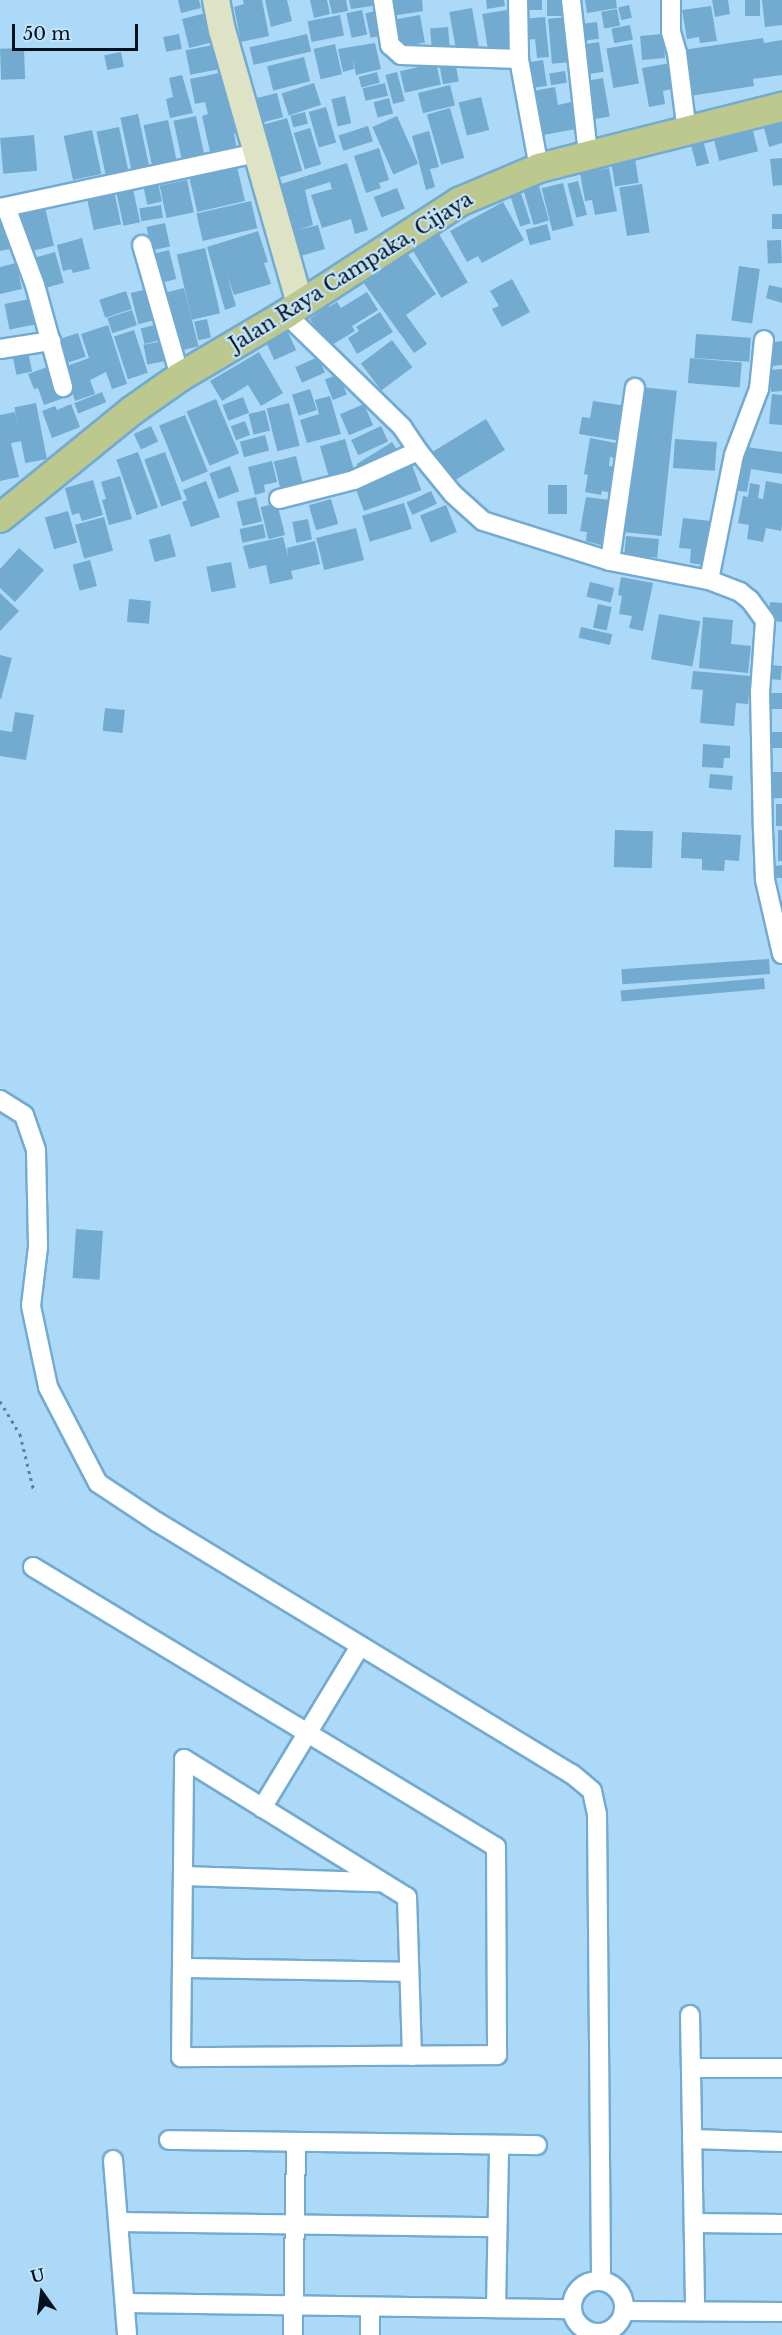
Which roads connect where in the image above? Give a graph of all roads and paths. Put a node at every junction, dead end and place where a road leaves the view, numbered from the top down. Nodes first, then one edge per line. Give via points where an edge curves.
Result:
1 (216, 0) edge
2 (382, 0) edge
3 (518, 0) edge
4 (571, 0) edge
5 (671, 0) edge
6 (519, 59) junction
7 (782, 107) edge
8 (687, 132) junction
9 (256, 153) junction
10 (588, 154) junction
11 (539, 168) junction
12 (3, 208) edge
13 (142, 245) dead end
14 (293, 308) junction
15 (764, 340) dead end
16 (51, 341) junction
17 (0, 349) edge
18 (180, 377) junction
19 (63, 387) dead end
20 (635, 388) dead end
21 (418, 451) junction
22 (279, 500) dead end
23 (0, 518) edge
24 (610, 561) junction
25 (709, 580) junction
26 (782, 954) edge
27 (0, 1100) edge
28 (0, 1401) edge
29 (34, 1492) dead end
30 (33, 1567) dead end
31 (360, 1646) junction
32 (308, 1733) junction
33 (262, 1808) junction
34 (183, 1876) junction
35 (382, 1882) junction
36 (182, 1968) junction
37 (409, 1972) junction
38 (690, 2015) dead end
39 (412, 2056) junction
40 (691, 2068) junction
41 (782, 2068) edge
42 (692, 2139) junction
43 (169, 2140) dead end
44 (296, 2142) junction
45 (782, 2142) edge
46 (499, 2145) junction
47 (537, 2145) dead end
48 (113, 2160) dead end
49 (118, 2222) junction
50 (694, 2223) junction
51 (295, 2224) junction
52 (782, 2224) edge
53 (497, 2227) junction
54 (601, 2281) junction
55 (126, 2304) junction
56 (294, 2306) junction
57 (370, 2307) junction
58 (496, 2308) junction
59 (571, 2309) junction
60 (625, 2310) junction
61 (695, 2311) junction
62 (782, 2313) edge
63 (127, 2335) edge
64 (293, 2335) edge
65 (370, 2335) edge

1 - 9 street
2 - 6 street via 390,45 401,54
3 - 6 street
4 - 10 street
5 - 8 street via 671,32
6 - 11 street
7 - 8 main road, Jalan Raya Campaka, Cijaya
8 - 10 main road, Jalan Raya Campaka, Cijaya
9 - 12 street
9 - 14 street
10 - 11 main road, Jalan Raya Campaka, Cijaya
11 - 14 main road, Jalan Raya Campaka, Cijaya via 459,202
12 - 16 street via 35,285
13 - 18 street
14 - 18 main road, Jalan Raya Campaka, Cijaya
14 - 21 street via 395,420
15 - 25 street via 761,382 734,455
16 - 17 street
16 - 19 street
18 - 23 main road, Jalan Raya Campaka, Cijaya via 133,410
20 - 24 street
21 - 22 street via 354,480
21 - 24 street via 453,494 483,521
24 - 25 street
25 - 26 street via 740,592 765,621 760,692 765,880
27 - 31 street via 24,1115 36,1150 38,1247 31,1306 48,1388 98,1483
28 - 29 path via 20,1434
30 - 32 street
31 - 32 street
31 - 54 street via 573,1774 592,1791 597,1814
32 - 33 street
32 - 39 street via 496,1847 497,2055
33 - 34 street via 184,1759
33 - 35 street
34 - 35 street
34 - 36 street
35 - 37 street via 407,1897
36 - 37 street
36 - 39 street via 181,2057
37 - 39 street
38 - 40 street
40 - 41 street
40 - 42 street
42 - 45 street
42 - 50 street
43 - 44 street
44 - 46 street
44 - 51 street
46 - 47 street
46 - 53 street
48 - 49 street
49 - 51 street
49 - 55 street
50 - 52 street
50 - 61 street
51 - 53 street
51 - 56 street
53 - 58 street
54 - 59 street via 576,2291
54 - 60 street via 619,2291
55 - 56 street
55 - 63 street
56 - 57 street
56 - 64 street
57 - 58 street
57 - 65 street
58 - 59 street
59 - 60 street via 581,2328 603,2334 621,2321
60 - 61 street
61 - 62 street

